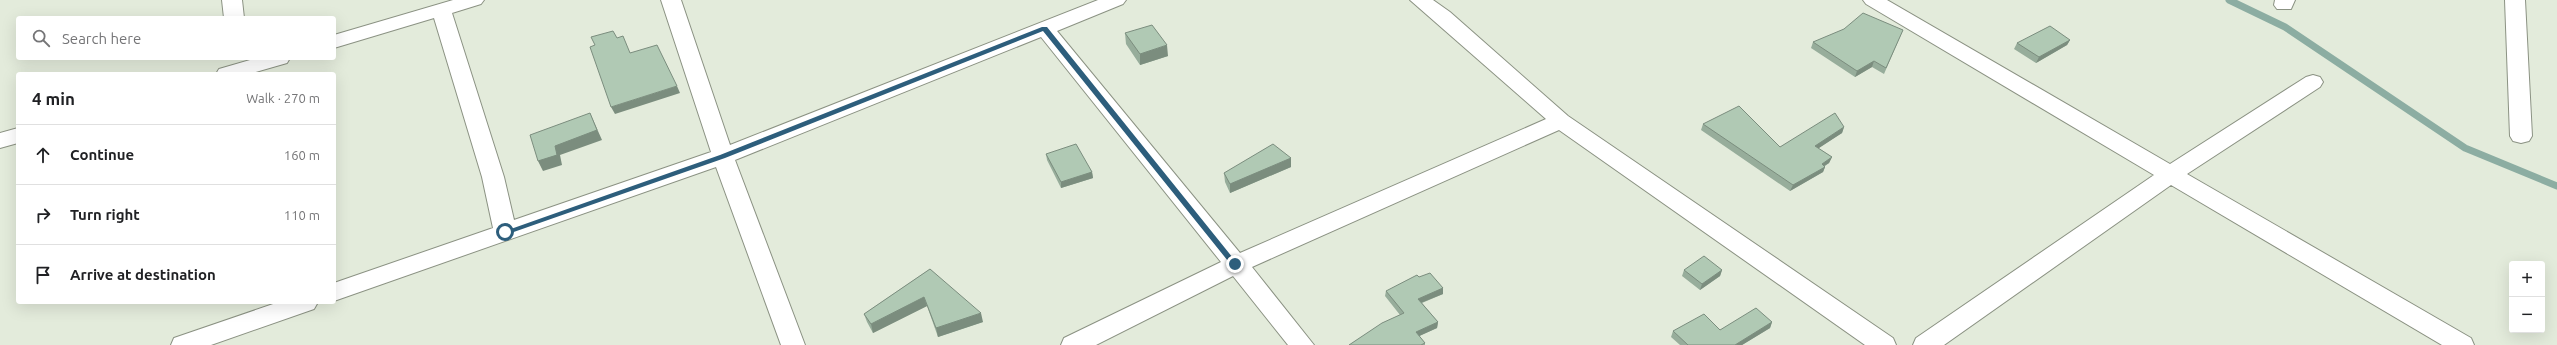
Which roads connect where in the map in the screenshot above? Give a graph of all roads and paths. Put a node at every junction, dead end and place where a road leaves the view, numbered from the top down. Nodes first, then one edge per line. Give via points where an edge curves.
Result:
1 (232, 0) edge
2 (474, 0) edge
3 (671, 0) edge
4 (1116, 0) edge
5 (1420, 0) edge
6 (1873, 0) edge
7 (2515, 0) edge
8 (441, 10) junction
9 (234, 16) edge
10 (1044, 28) junction
11 (336, 41) edge
12 (270, 60) edge
13 (235, 67) edge
14 (2313, 82) dead end
15 (1561, 121) junction
16 (16, 136) edge
17 (2521, 136) dead end
18 (0, 141) edge
19 (723, 156) junction
20 (2171, 174) junction
21 (505, 232) junction
22 (1235, 264) junction
23 (336, 291) edge
24 (300, 304) edge
25 (183, 345) edge
26 (793, 345) edge
27 (1073, 345) edge
28 (1302, 345) edge
29 (1884, 345) edge
30 (1925, 345) edge
31 (2462, 345) edge

1 - 9 street
2 - 8 street
3 - 19 street
4 - 10 street
5 - 15 street via 1443,16
6 - 20 street
7 - 17 street
8 - 11 street
8 - 21 street via 492,177
10 - 19 street
10 - 22 street
12 - 13 street
14 - 20 street
15 - 22 street
15 - 29 street
16 - 18 street
19 - 21 street
19 - 26 street
20 - 30 street
20 - 31 street
21 - 23 street
22 - 27 street
22 - 28 street
24 - 25 street

